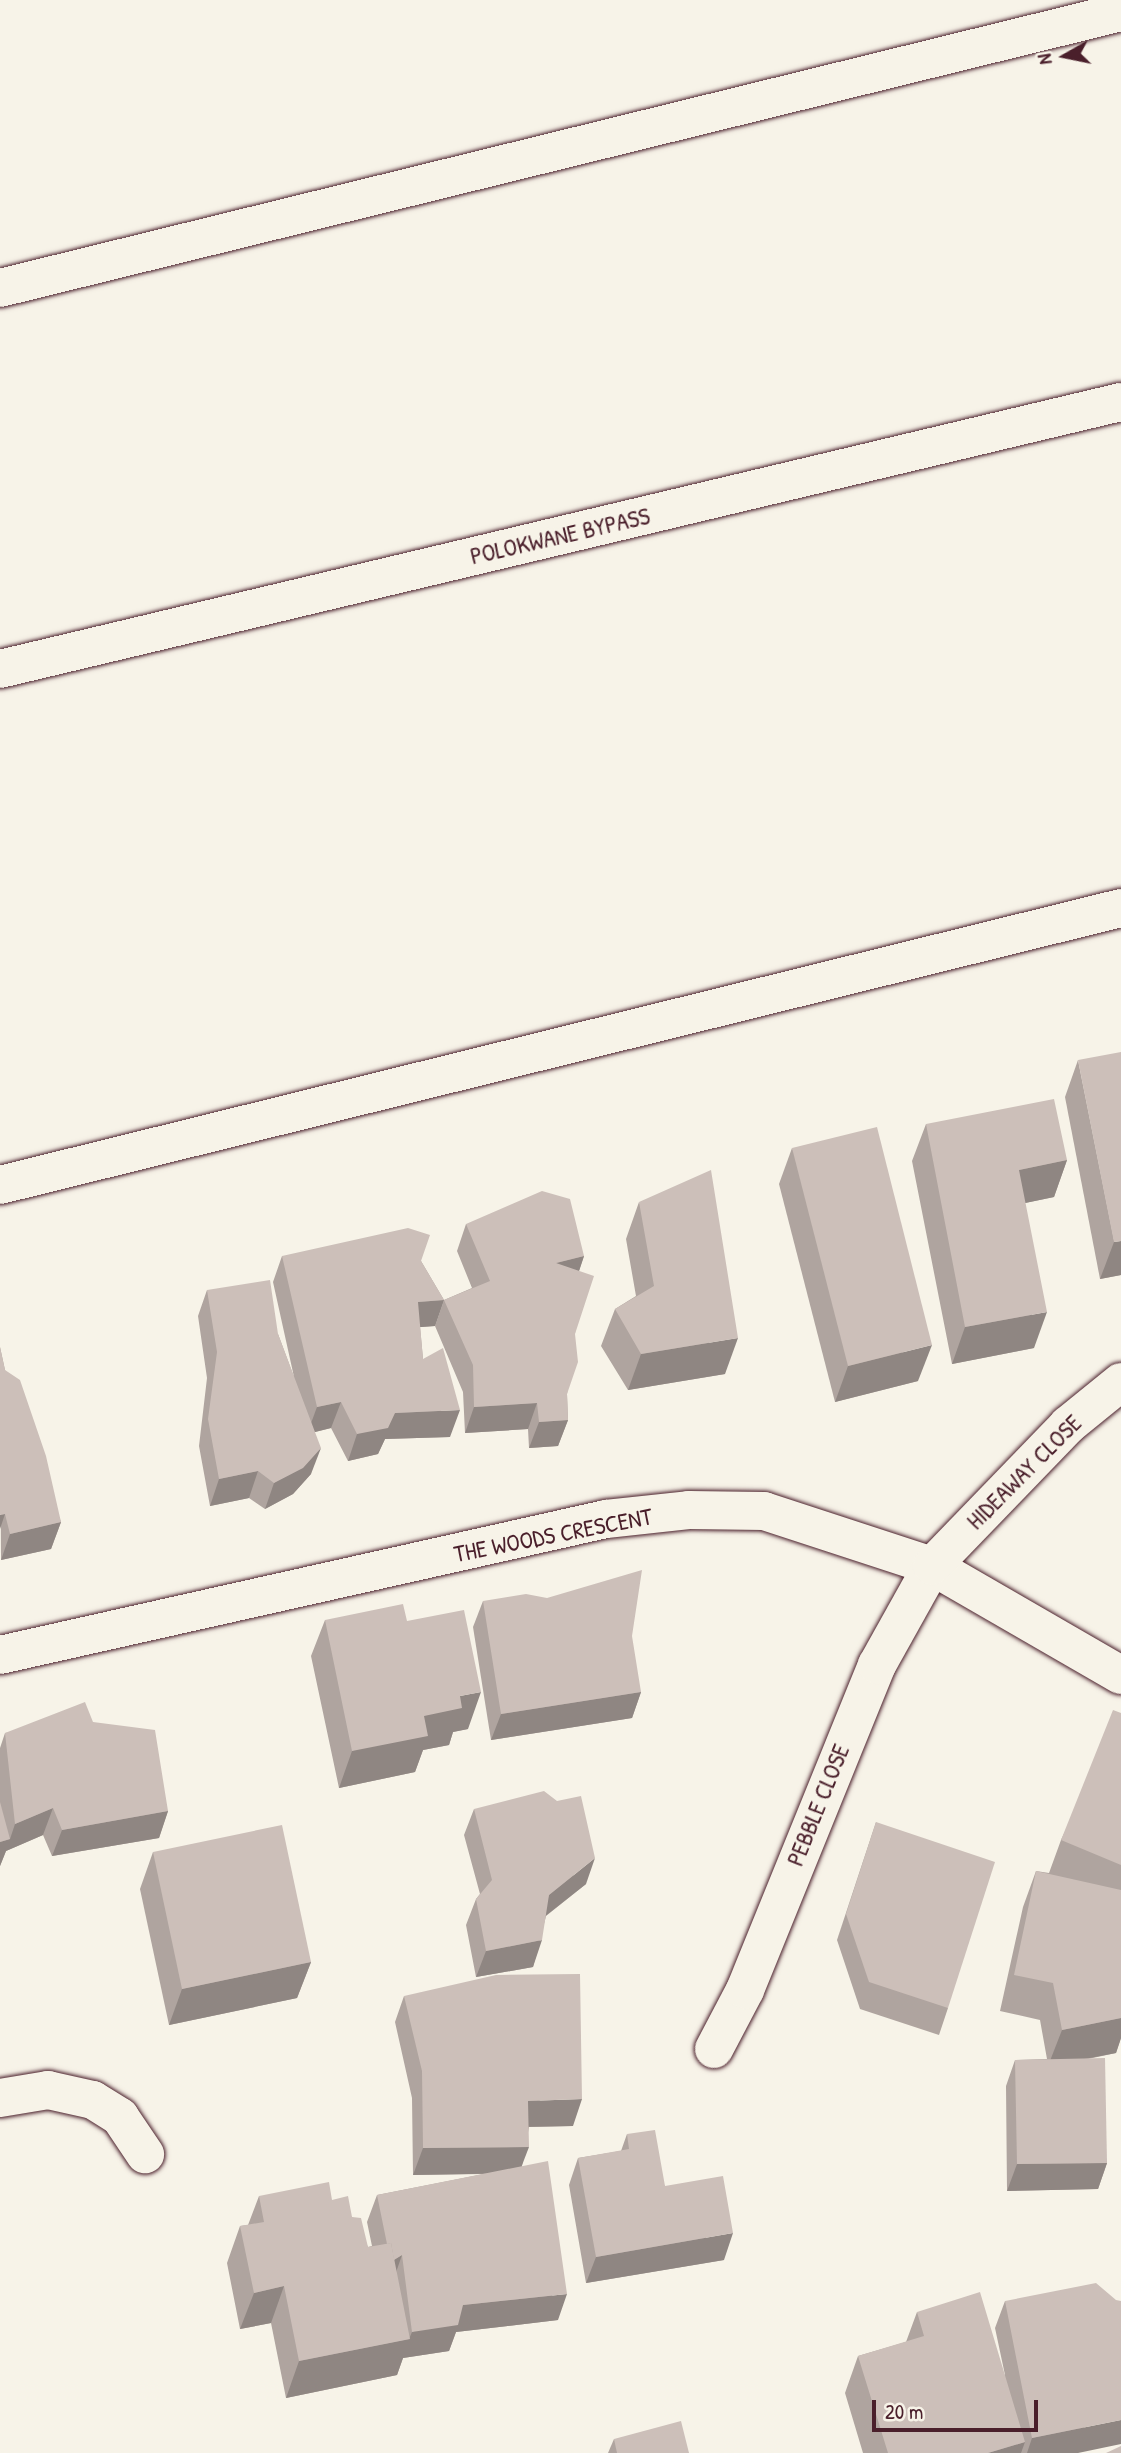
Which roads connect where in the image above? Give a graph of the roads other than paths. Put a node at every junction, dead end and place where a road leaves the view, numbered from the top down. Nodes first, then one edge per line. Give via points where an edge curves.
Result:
1 (1121, 12) edge
2 (0, 288) edge
3 (1121, 402) edge
4 (0, 669) edge
5 (1121, 908) edge
6 (0, 1185) edge
7 (1121, 1382) edge
8 (932, 1566) junction
9 (0, 1655) edge
10 (1121, 1675) edge
11 (714, 2049) dead end
12 (0, 2098) edge
13 (145, 2154) dead end

1 - 2 main road
3 - 4 main road, POLOKWANE BYPASS
5 - 6 main road
7 - 8 main road, HIDEAWAY CLOSE via 1068,1425
8 - 9 main road, THE WOODS CRESCENT via 764,1511 689,1510 606,1519
8 - 10 main road, THE WOODS CRESCENT
8 - 11 main road, PEBBLE CLOSE via 877,1665 745,1990
12 - 13 main road via 48,2090 93,2100 120,2117

